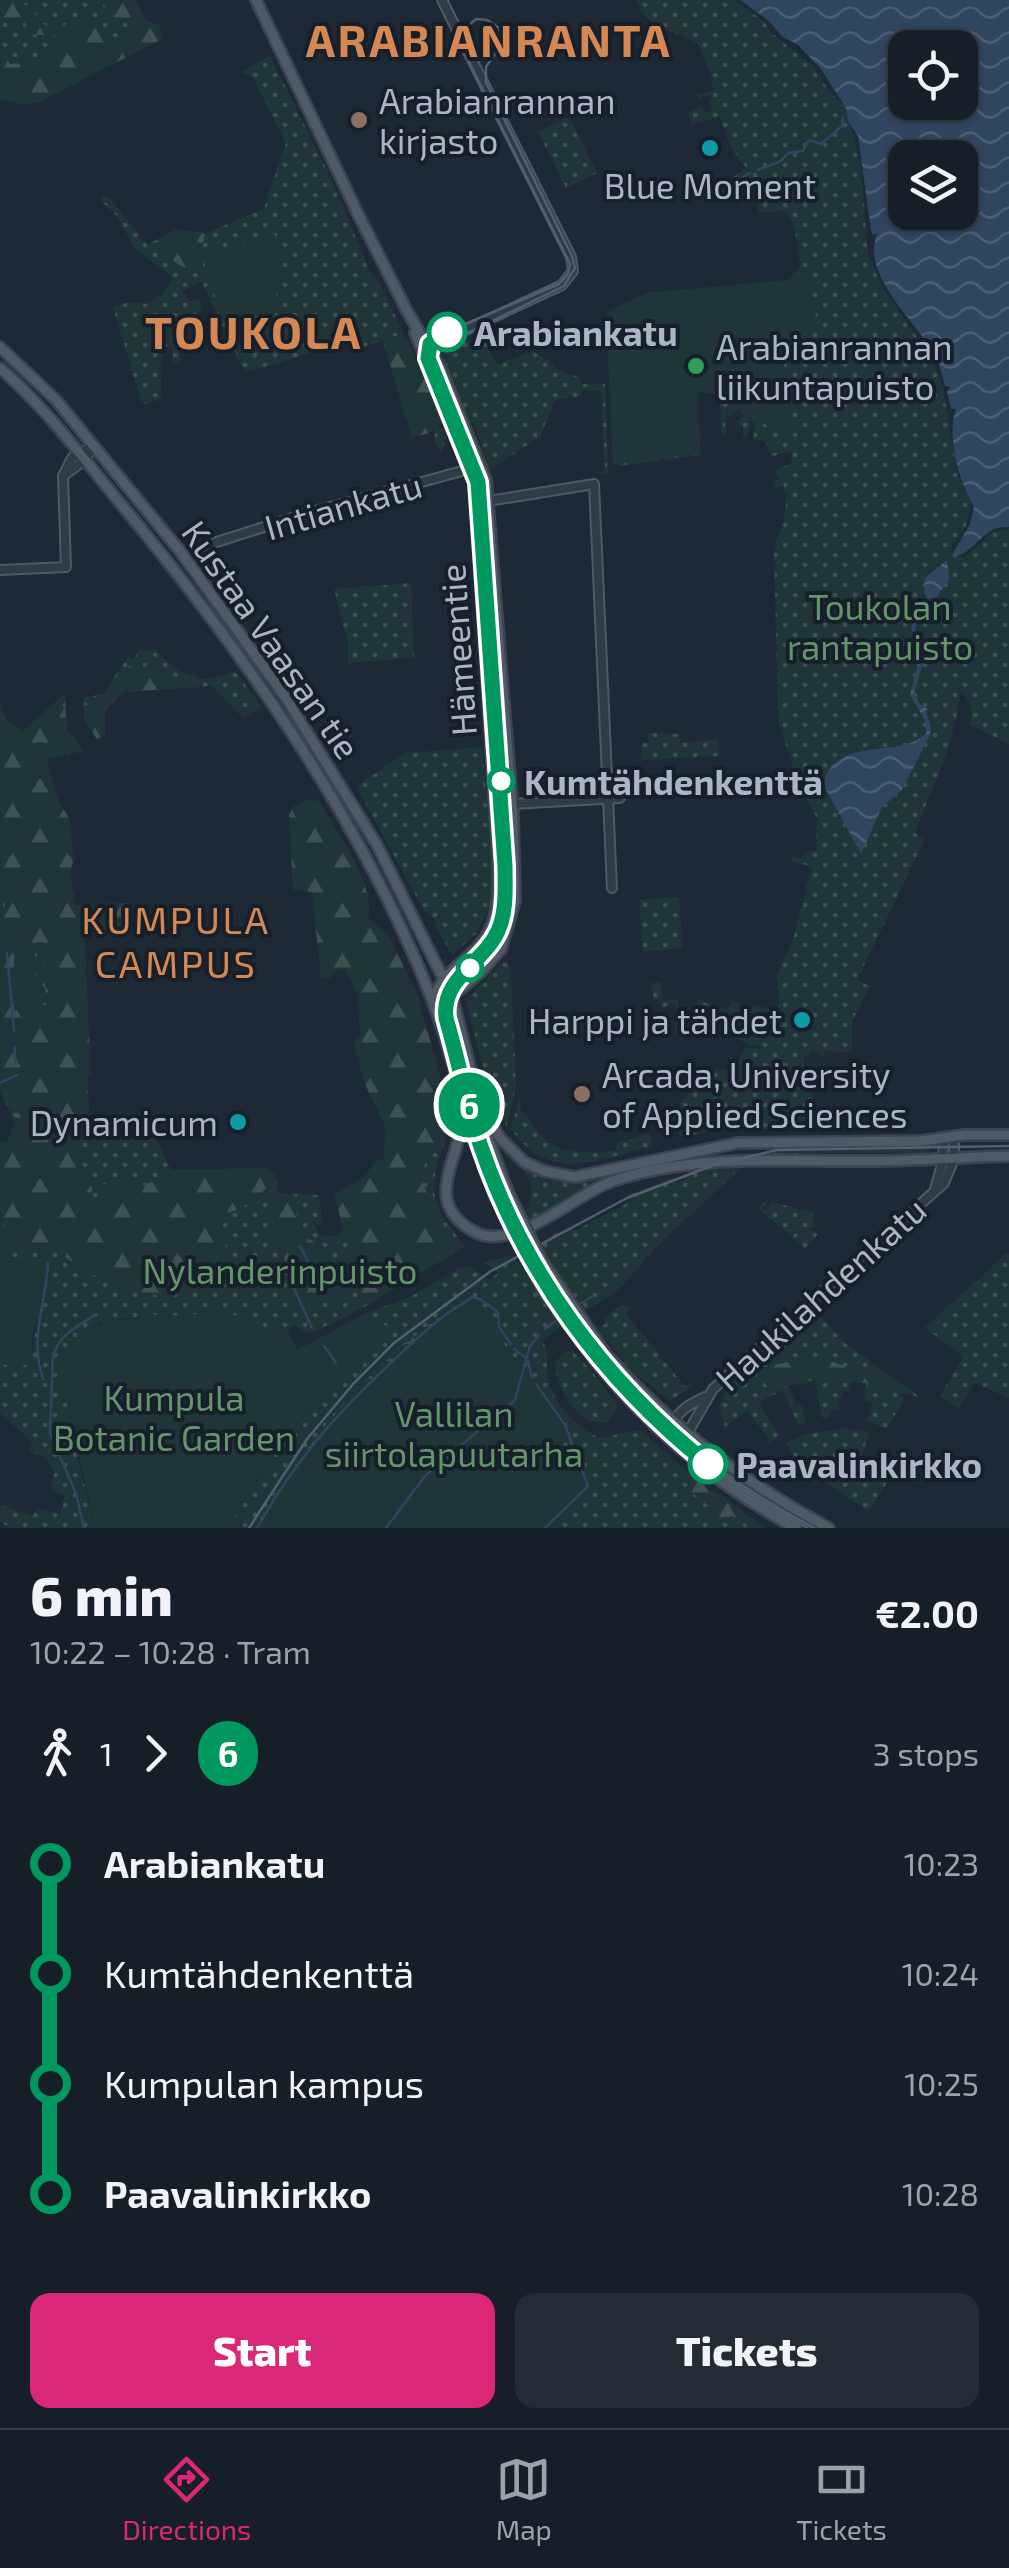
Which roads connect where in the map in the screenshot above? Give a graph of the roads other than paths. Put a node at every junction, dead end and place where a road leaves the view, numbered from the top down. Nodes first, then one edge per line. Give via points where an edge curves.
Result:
1 (256, 0) edge
2 (442, 0) edge
3 (0, 347) edge
4 (425, 349) junction
5 (0, 368) edge
6 (93, 446) junction
7 (82, 456) junction
8 (476, 467) junction
9 (476, 503) junction
10 (490, 503) junction
11 (204, 546) dead end
12 (0, 570) edge
13 (620, 798) dead end
14 (609, 800) junction
15 (512, 803) junction
16 (495, 804) junction
17 (612, 888) dead end
18 (445, 979) junction
19 (425, 982) junction
20 (436, 992) junction
21 (452, 996) junction
22 (434, 1005) junction
23 (462, 1103) junction
24 (480, 1106) junction
25 (1009, 1135) edge
26 (949, 1137) junction
27 (1009, 1156) edge
28 (948, 1160) junction
29 (706, 1397) junction
30 (672, 1421) junction
31 (687, 1434) junction
32 (668, 1440) junction
33 (812, 1519) junction
34 (793, 1528) edge
35 (820, 1528) edge
36 (829, 1528) edge

1 - 4 main road, Hämeentie
2 - 4 street via 573,271 562,285
3 - 6 main road, Kustaa Vaasan tie
4 - 8 main road, Hämeentie
5 - 7 main road, Kustaa Vaasan tie
6 - 7 street
6 - 18 main road, Kustaa Vaasan tie via 284,695 376,846
7 - 12 street via 62,476 66,566
7 - 19 main road, Kustaa Vaasan tie via 271,703 364,854
8 - 9 main road, Hämeentie
8 - 10 main road, Hämeentie
8 - 11 street, Intiankatu
9 - 10 street
9 - 16 main road, Hämeentie
10 - 14 street via 594,484
10 - 15 main road, Hämeentie
13 - 14 street
14 - 15 street
14 - 17 street
15 - 16 street
15 - 21 main road, Hämeentie via 516,884 505,940
16 - 18 main road, Hämeentie via 494,917 479,947
18 - 20 main road, Hämeentie
18 - 21 main road, Kustaa Vaasan tie
19 - 20 main road
19 - 22 main road
20 - 21 main road
20 - 22 main road
21 - 24 main road
22 - 23 main road
23 - 28 main road via 460,1137 446,1175 448,1203 466,1226 494,1238 510,1236 602,1185 686,1163
23 - 32 main road, bridge via 496,1198 544,1291 596,1362
24 - 26 main road via 520,1159 576,1177 737,1142
24 - 30 main road, bridge via 508,1192 549,1272 606,1354
25 - 26 main road
26 - 28 street
27 - 28 main road
28 - 29 street, Haukilahdenkatu via 944,1182
29 - 30 street, Haukilahdenkatu
29 - 31 street, Haukilahdenkatu
30 - 31 main road
30 - 32 street
31 - 33 main road
32 - 34 main road
33 - 35 main road
33 - 36 main road

